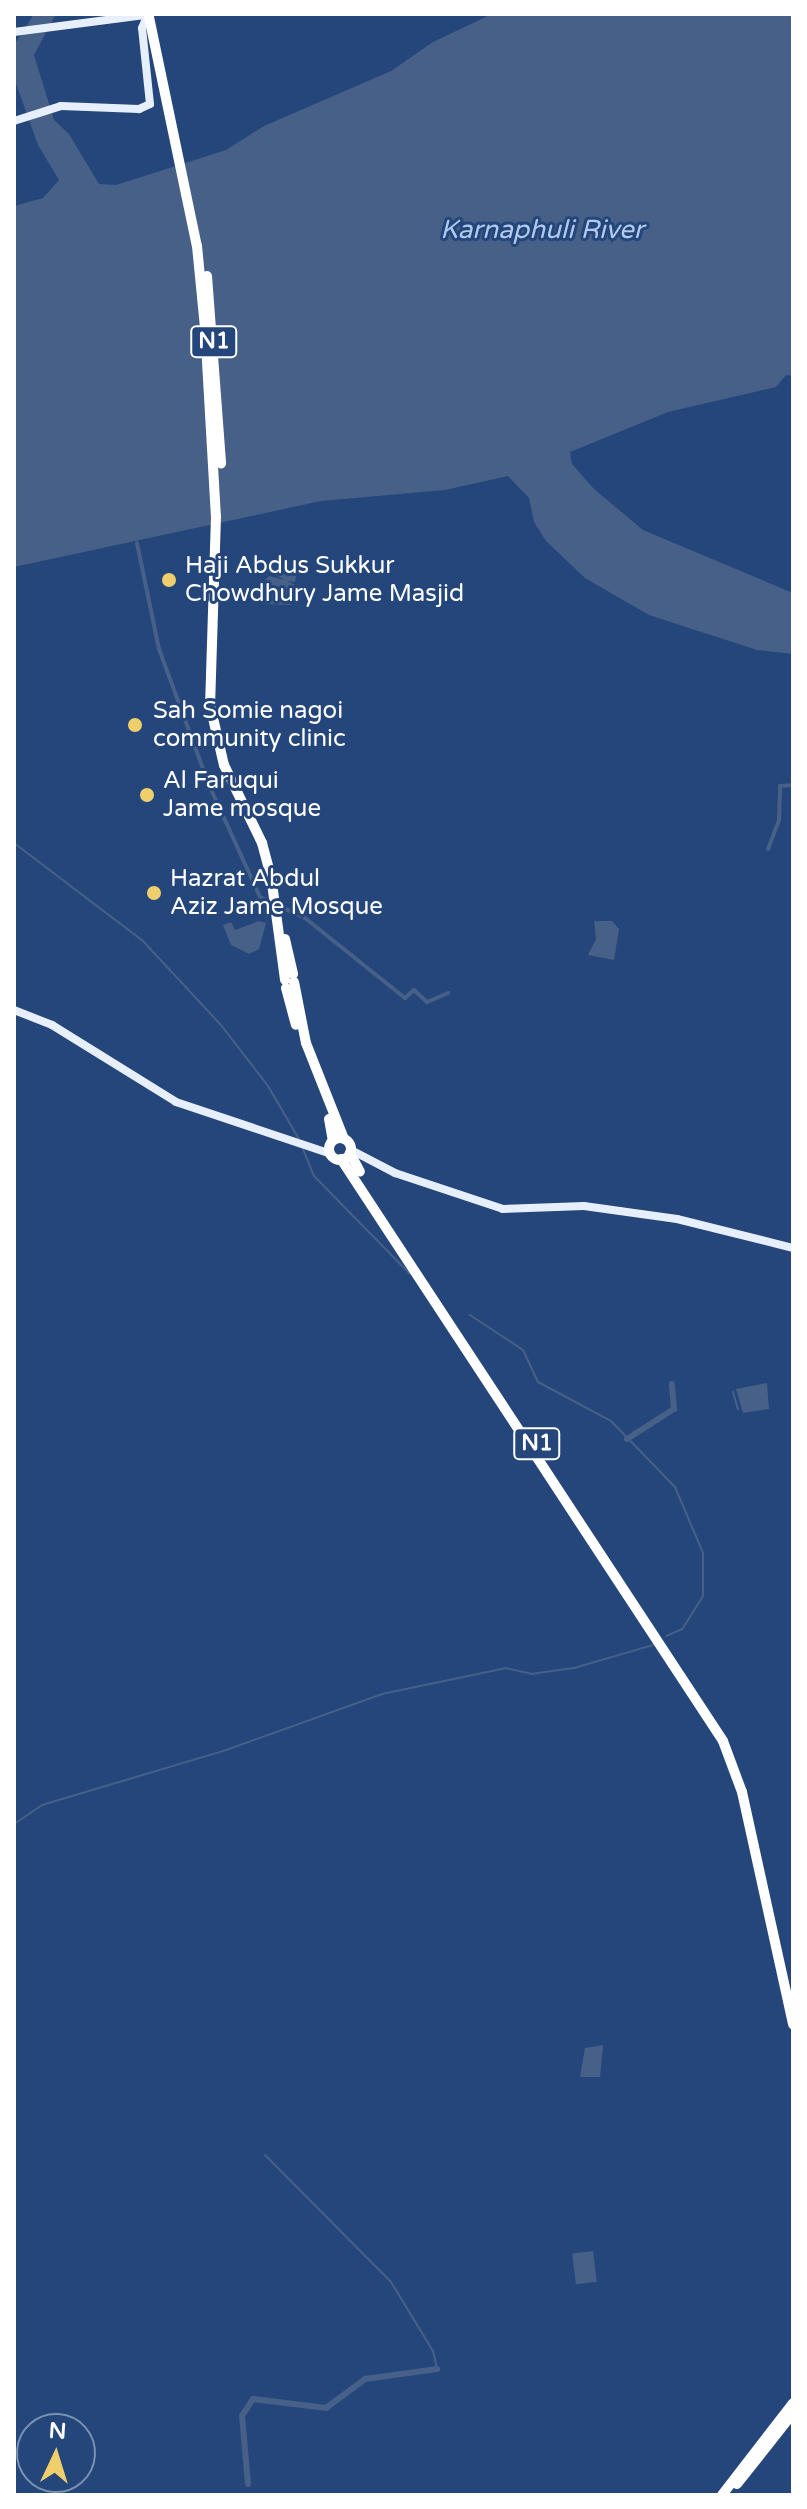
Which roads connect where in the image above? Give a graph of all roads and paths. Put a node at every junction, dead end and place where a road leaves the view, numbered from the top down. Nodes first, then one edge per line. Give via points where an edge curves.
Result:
1 (144, 16) edge
2 (14, 32) edge
3 (14, 121) edge
4 (14, 1010) edge
5 (329, 1112) junction
6 (339, 1151) junction
7 (793, 1248) edge
8 (793, 2004) edge
9 (793, 2024) edge
10 (793, 2403) edge
11 (793, 2413) edge
12 (722, 2495) edge
13 (730, 2495) edge

1 - 2 main road
1 - 3 main road via 150,104 139,109 61,106
1 - 5 highway, N1 via 174,113 213,326 214,704 228,764 265,842 289,981
4 - 6 main road via 52,1025 176,1102
5 - 6 highway, N1
5 - 6 highway, N1 via 344,1139
6 - 7 main road via 503,1209 584,1206 677,1219
6 - 8 highway, N1 via 727,1739 746,1789
6 - 9 highway, N1 via 723,1741 742,1792
10 - 12 highway
11 - 13 highway

